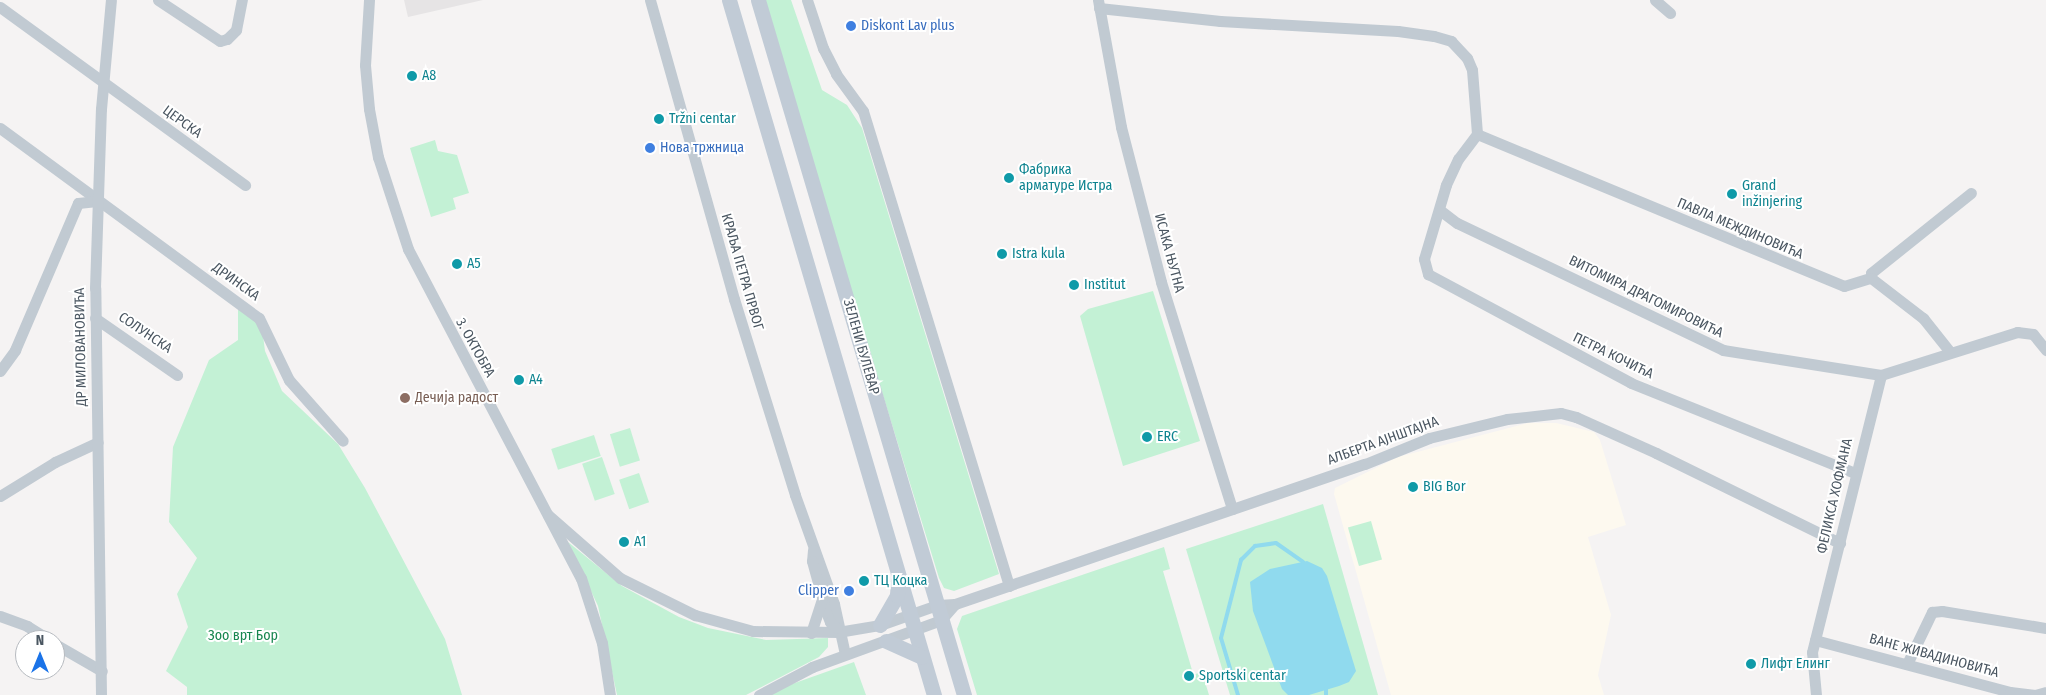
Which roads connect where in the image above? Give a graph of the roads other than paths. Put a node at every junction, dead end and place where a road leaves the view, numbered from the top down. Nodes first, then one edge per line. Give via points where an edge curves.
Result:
1 (111, 0) edge
2 (158, 0) edge
3 (242, 0) edge
4 (369, 0) edge
5 (650, 0) edge
6 (729, 0) edge
7 (758, 0) edge
8 (807, 0) edge
9 (1655, 0) edge
10 (1098, 4) edge
11 (0, 7) edge
12 (1670, 13) dead end
13 (103, 82) junction
14 (0, 128) edge
15 (1477, 134) junction
16 (245, 185) dead end
17 (1971, 193) dead end
18 (97, 201) junction
19 (1441, 211) junction
20 (1871, 278) junction
21 (95, 318) junction
22 (2046, 350) edge
23 (1950, 352) junction
24 (0, 371) edge
25 (177, 374) dead end
26 (1881, 374) junction
27 (344, 440) dead end
28 (98, 442) junction
29 (1855, 473) junction
30 (0, 496) edge
31 (1232, 509) junction
32 (548, 514) junction
33 (1840, 543) junction
34 (813, 550) junction
35 (899, 577) junction
36 (1009, 586) junction
37 (823, 599) junction
38 (955, 604) junction
39 (937, 605) junction
40 (909, 614) junction
41 (0, 616) edge
42 (941, 620) junction
43 (880, 625) junction
44 (2046, 628) edge
45 (33, 630) edge
46 (837, 630) junction
47 (914, 632) junction
48 (811, 633) junction
49 (1815, 640) junction
50 (886, 641) junction
51 (65, 650) edge
52 (845, 654) junction
53 (922, 657) junction
54 (1907, 664) junction
55 (102, 671) junction
56 (2046, 692) edge
57 (101, 695) edge
58 (610, 695) edge
59 (759, 695) edge
60 (934, 695) edge
61 (964, 695) edge
62 (1816, 695) edge

1 - 13 street, ДР МИЛОВАНОВИЋА
2 - 3 street via 220,41 228,40 236,30
4 - 32 street, 3. ОКТОБРА via 365,65 369,109 378,157 408,249
5 - 34 street, КРАЉА ПЕТРА ПРВОГ via 731,288
6 - 35 street, ЗЕЛЕНИ БУЛЕВАР
7 - 39 street, ЗЕЛЕНИ БУЛЕВАР
8 - 36 street via 823,48 836,74 864,111
9 - 12 street
10 - 15 street via 1220,21 1398,31 1443,38 1460,49 1472,70
10 - 31 street, ИСАКА ЊУТНА via 1121,127 1160,282
11 - 13 street, ЦЕРСКА
13 - 16 street, ЦЕРСКА
13 - 18 street, ДР МИЛОВАНОВИЋА
14 - 18 street, ДРИНСКА
15 - 19 street, ПЕТРА КОЧИЋА via 1451,173
15 - 20 street, ПАВЛА МЕЖДИНОВИЋА via 1837,285 1854,285
17 - 20 street via 1871,274
18 - 21 street, ДР МИЛОВАНОВИЋА
18 - 24 street via 78,203 15,350
18 - 27 street, ДРИНСКА via 259,318 289,380
19 - 26 street, ВИТОМИРА ДРАГОМИРОВИЋА via 1457,223 1723,350
19 - 29 street, ПЕТРА КОЧИЋА via 1424,259 1428,274 1631,382
20 - 23 street via 1922,318
21 - 25 street, СОЛУНСКА
21 - 28 street, ДР МИЛОВАНОВИЋА
22 - 23 street via 2033,334 2026,332
23 - 26 street
26 - 29 street, ФЕЛИКСА ХОФМАНА
28 - 30 street via 62,458
28 - 55 street, ДР МИЛОВАНОВИЋА
29 - 33 street, ФЕЛИКСА ХОФМАНА
31 - 33 street, АЛБЕРТА АЈНШТАЈНА via 1365,464 1429,438 1507,418 1561,413 1656,453
31 - 36 street, АЛБЕРТА АЈНШТАЈНА
32 - 48 street, АЛБЕРТА АЈНШТАЈНА via 620,578 658,600 726,626 753,631
32 - 58 street, 3. ОКТОБРА via 581,578 594,614
33 - 49 street, ФЕЛИКСА ХОФМАНА
34 - 37 street, КРАЉА ПЕТРА ПРВОГ via 812,561
34 - 46 street, КРАЉА ПЕТРА ПРВОГ via 836,611
35 - 40 street, ЗЕЛЕНИ БУЛЕВАР
35 - 43 street via 897,595
36 - 38 street, АЛБЕРТА АЈНШТАЈНА
37 - 46 street, КРАЉА ПЕТРА ПРВОГ via 830,622
37 - 48 street
38 - 39 street, АЛБЕРТА АЈНШТАЈНА
38 - 42 street
39 - 40 street, АЛБЕРТА АЈНШТАЈНА
39 - 42 street, ЗЕЛЕНИ БУЛЕВАР
40 - 43 street, АЛБЕРТА АЈНШТАЈНА
40 - 47 street, ЗЕЛЕНИ БУЛЕВАР
41 - 45 street
42 - 47 street
42 - 61 street, ЗЕЛЕНИ БУЛЕВАР
43 - 46 street, АЛБЕРТА АЈНШТАЈНА
44 - 54 street via 1932,612
46 - 48 street, АЛБЕРТА АЈНШТАЈНА
46 - 52 street, КРАЉА ПЕТРА ПРВОГ
47 - 50 street
47 - 53 street, ЗЕЛЕНИ БУЛЕВАР
49 - 54 street, ВАНЕ ЖИВАДИНОВИЋА
49 - 62 street, ФЕЛИКСА ХОФМАНА via 1811,664
50 - 52 street
50 - 53 street
51 - 55 street
52 - 59 street
53 - 60 street, ЗЕЛЕНИ БУЛЕВАР
54 - 56 street, ВАНЕ ЖИВАДИНОВИЋА via 2023,695
55 - 57 street, ДР МИЛОВАНОВИЋА

